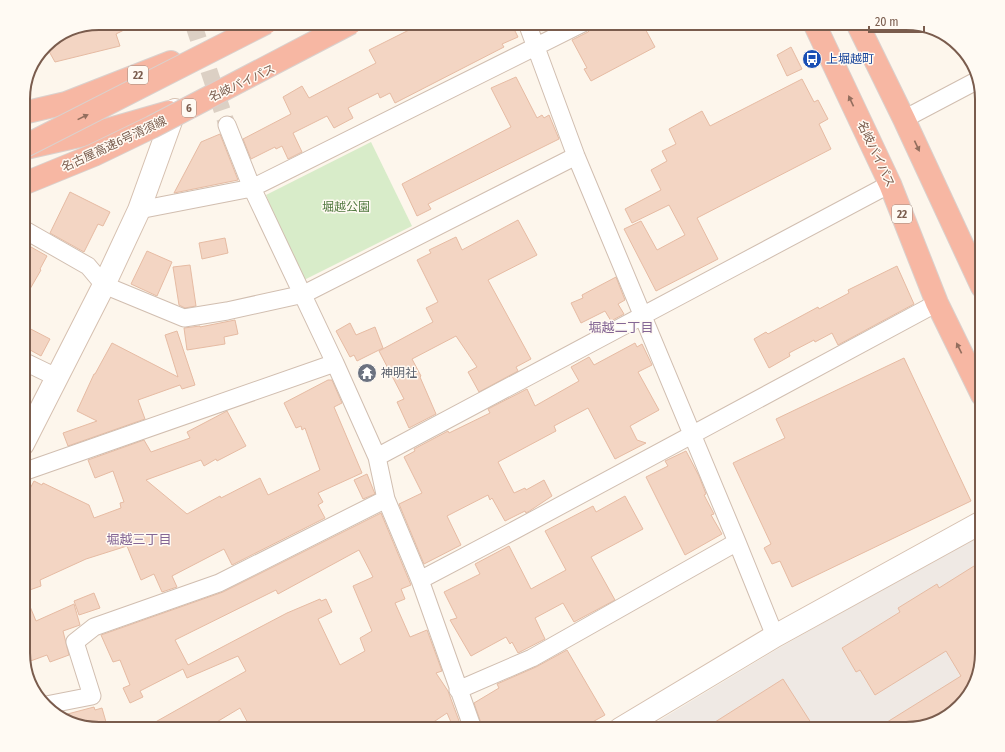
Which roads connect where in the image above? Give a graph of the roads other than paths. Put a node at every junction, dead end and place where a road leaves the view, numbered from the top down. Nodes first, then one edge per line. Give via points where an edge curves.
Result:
1 (234, 30) edge
2 (252, 30) edge
3 (339, 30) edge
4 (347, 30) edge
5 (530, 30) edge
6 (569, 30) edge
7 (818, 30) edge
8 (860, 30) edge
9 (536, 47) junction
10 (973, 83) edge
11 (175, 110) junction
12 (30, 111) edge
13 (904, 119) junction
14 (227, 125) tunnel mouth
15 (30, 144) edge
16 (30, 147) edge
17 (576, 156) junction
18 (30, 181) edge
19 (890, 184) junction
20 (252, 188) junction
21 (139, 210) junction
22 (30, 233) edge
23 (975, 272) edge
24 (104, 284) junction
25 (304, 294) junction
26 (937, 303) junction
27 (644, 316) junction
28 (336, 363) junction
29 (30, 364) edge
30 (56, 377) junction
31 (975, 381) edge
32 (30, 430) edge
33 (692, 435) junction
34 (377, 458) junction
35 (30, 470) edge
36 (386, 499) junction
37 (975, 526) edge
38 (737, 542) junction
39 (420, 580) junction
40 (775, 636) junction
41 (458, 690) junction
42 (53, 704) edge
43 (470, 722) edge
44 (632, 722) edge

1 - 12 highway, 22 via 172,62 66,103
15 -> 2 highway, bridge
3 - 18 highway, 名古屋高速6号清須線 / 6, bridge via 152,127 94,155
4 - 11 highway, 名岐バイパス via 222,96
5 - 9 street
6 - 9 street
19 -> 7 highway, 名岐バイパス / 22
8 - 13 highway
9 - 17 street
9 - 20 street
10 - 13 street
11 - 16 highway, 名岐バイパス via 106,130
11 - 21 street
13 -> 23 highway
14 - 20 street
17 - 25 street
17 - 27 street
19 - 26 highway, 名岐バイパス / 22
19 - 27 street
20 - 21 street
20 - 25 street
21 - 24 street
22 - 24 street via 88,266
24 - 25 street via 184,318
24 - 30 street
25 - 28 street
31 -> 26 highway, 名岐バイパス / 22
26 - 33 street
27 - 33 street
27 - 34 street
28 - 34 street
28 - 35 street
29 - 30 street
30 - 32 street
33 - 38 street
33 - 39 street
34 - 36 street
36 - 39 street
36 - 42 street via 218,583 94,627 75,642 92,696
37 - 40 street
38 - 40 street
38 - 41 street via 532,658
39 - 41 street
40 - 44 street
41 - 43 street

